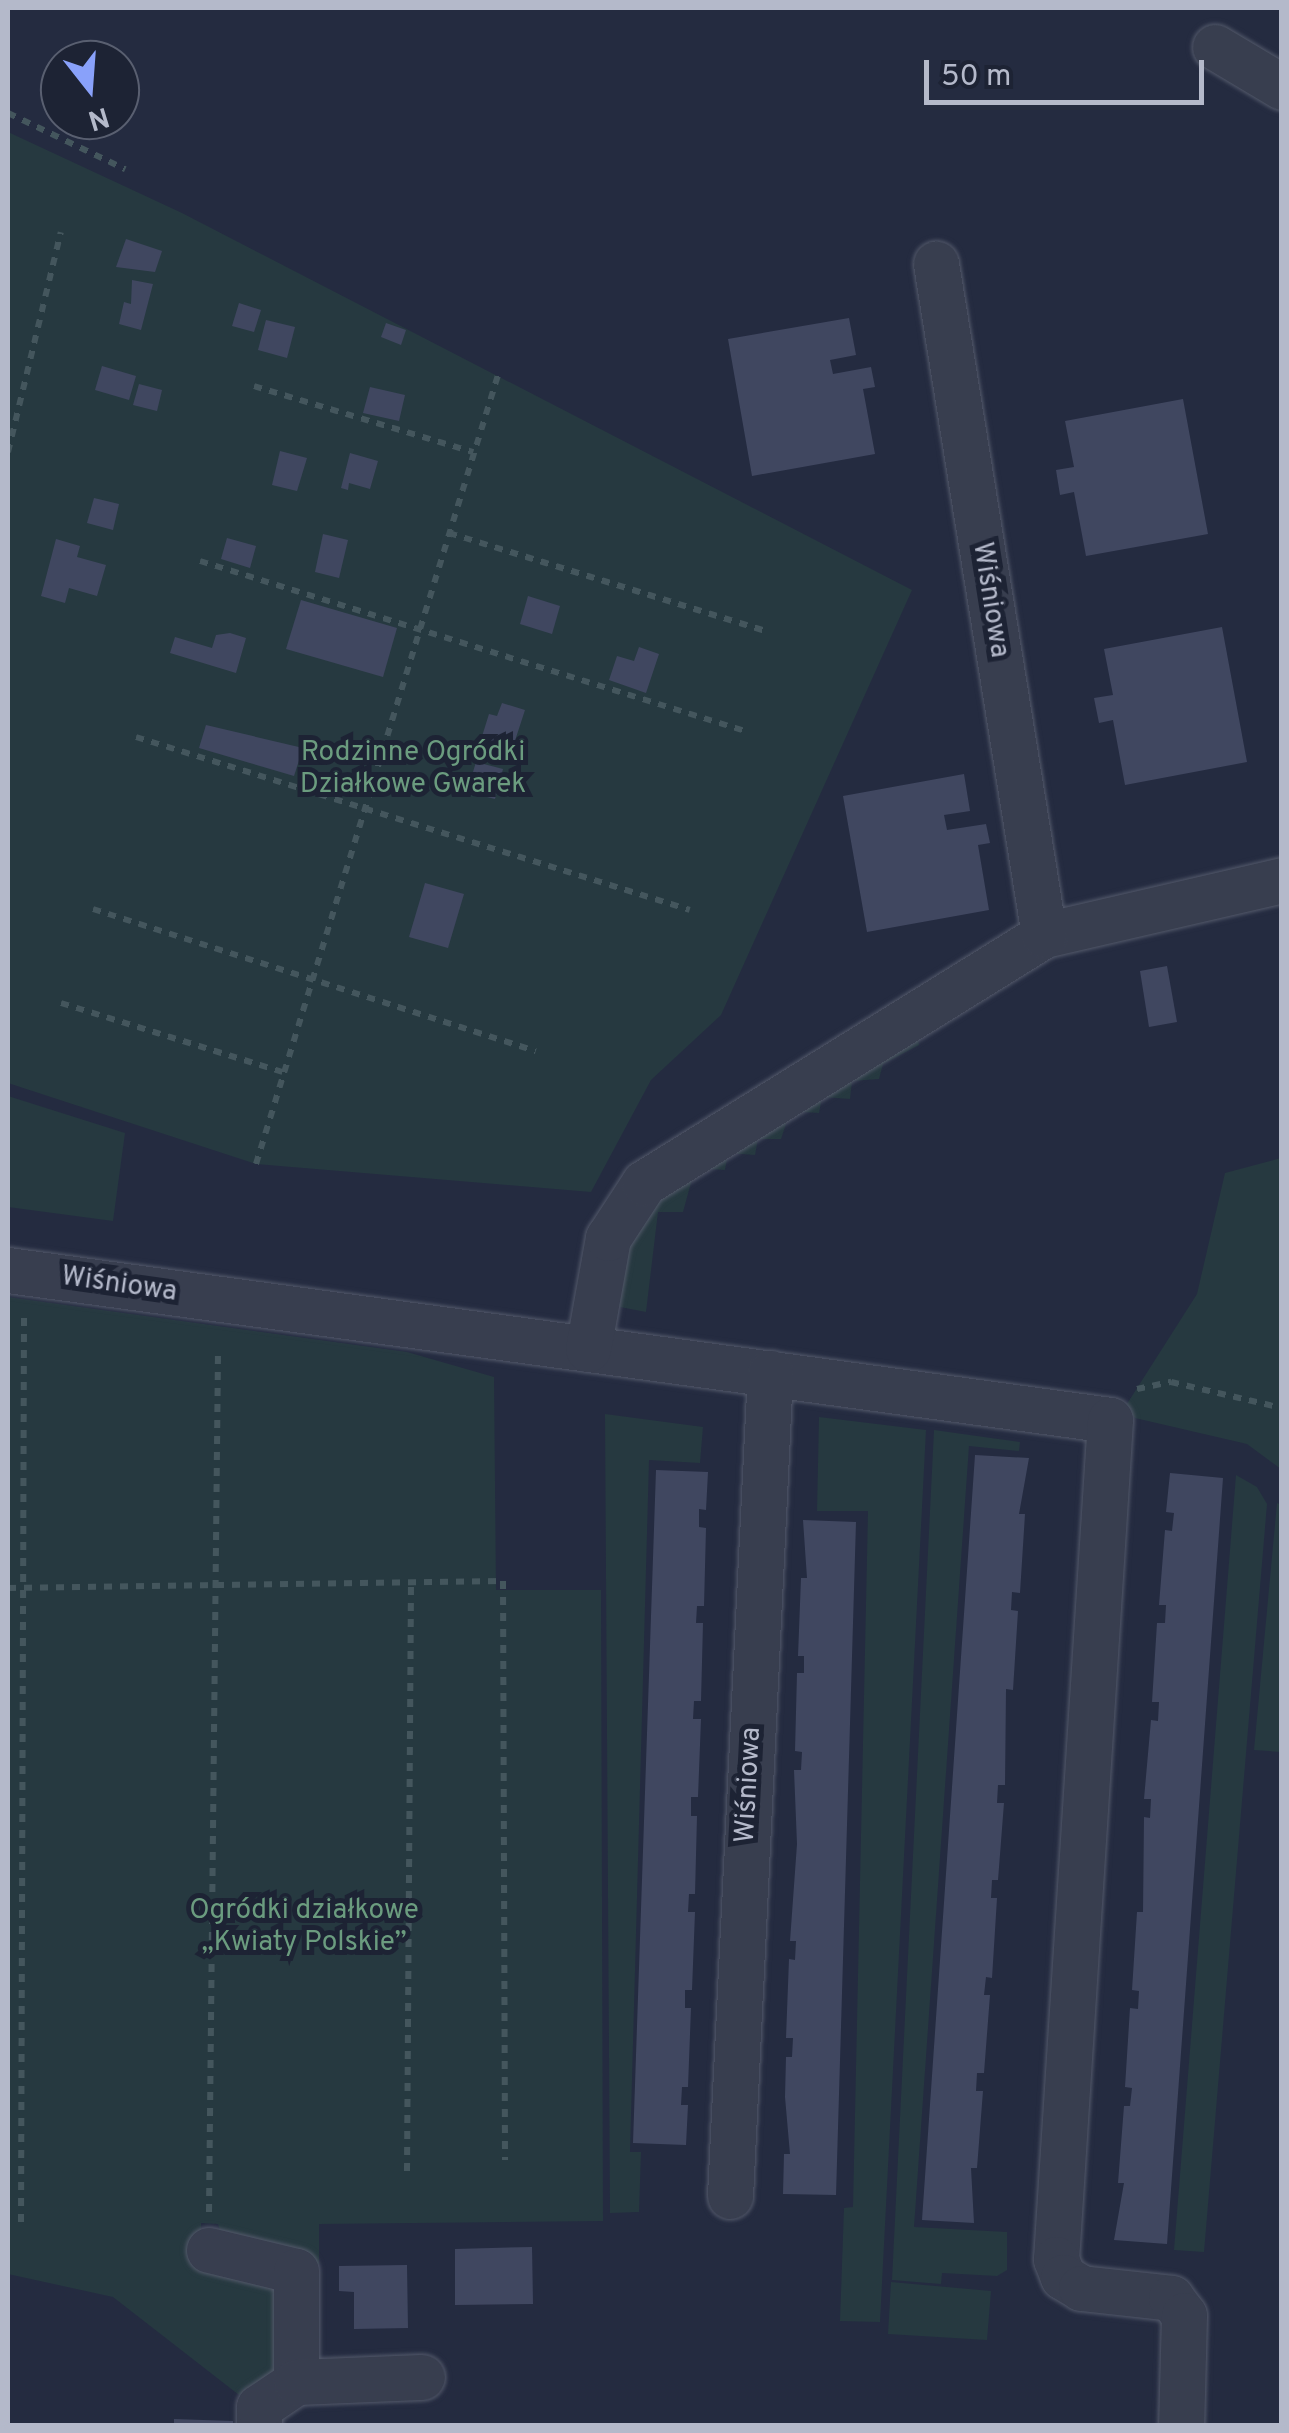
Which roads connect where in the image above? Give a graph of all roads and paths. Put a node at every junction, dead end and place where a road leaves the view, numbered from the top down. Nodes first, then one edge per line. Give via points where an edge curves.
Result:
1 (1215, 47) dead end
2 (1282, 87) edge
3 (8, 113) edge
4 (125, 169) dead end
5 (61, 232) dead end
6 (936, 264) dead end
7 (498, 376) dead end
8 (254, 386) dead end
9 (8, 452) edge
10 (473, 452) junction
11 (450, 534) junction
12 (200, 562) dead end
13 (762, 630) dead end
14 (421, 631) junction
15 (745, 731) dead end
16 (136, 736) dead end
17 (364, 806) junction
18 (1282, 880) edge
19 (93, 909) dead end
20 (690, 910) dead end
21 (1044, 936) junction
22 (312, 979) junction
23 (61, 1003) dead end
24 (536, 1051) dead end
25 (283, 1072) junction
26 (256, 1164) dead end
27 (8, 1270) edge
28 (24, 1318) dead end
29 (588, 1348) junction
30 (218, 1349) dead end
31 (770, 1374) junction
32 (1282, 1408) edge
33 (1110, 1420) junction
34 (412, 1583) junction
35 (219, 1586) junction
36 (8, 1588) edge
37 (24, 1588) junction
38 (505, 2160) dead end
39 (407, 2171) dead end
40 (730, 2196) dead end
41 (20, 2222) dead end
42 (209, 2250) joint
43 (422, 2376) dead end
44 (296, 2382) junction
45 (259, 2426) edge
46 (1181, 2426) edge

1 - 2 street
3 - 4 path
5 - 9 path
6 - 21 street, Wiśniowa
7 - 10 path
8 - 10 path
10 - 11 path
11 - 13 path
11 - 14 path
12 - 14 path
14 - 15 path
14 - 17 path
16 - 17 path
17 - 20 path
17 - 22 path
18 - 21 street
19 - 22 path
21 - 29 street via 644,1183 608,1238
22 - 24 path
22 - 25 path
23 - 25 path
25 - 26 path
27 - 29 street, Wiśniowa
28 - 37 path
29 - 31 street, Wiśniowa
30 - 35 path
31 - 33 street, Wiśniowa
31 - 40 street, Wiśniowa
32 - 33 path via 1170,1382 1114,1394
33 - 46 street via 1056,2259 1064,2277 1081,2288 1171,2298 1184,2315
34 - 35 path
34 - 38 path via 503,1581
34 - 39 path
35 - 37 path
35 - 42 path
36 - 37 path
37 - 41 path
42 - 44 street via 296,2271
43 - 44 street
44 - 45 street via 259,2407

